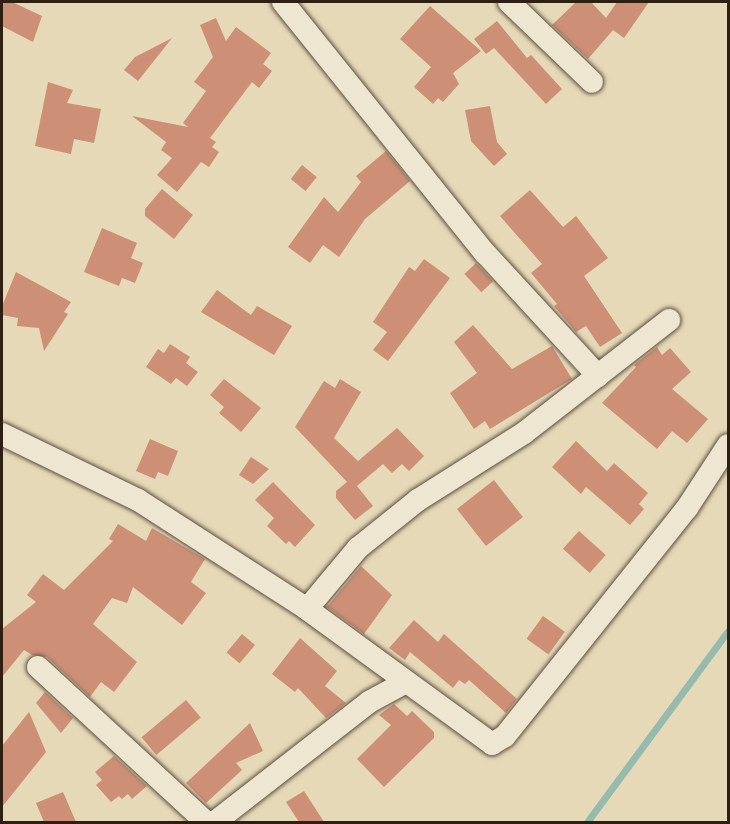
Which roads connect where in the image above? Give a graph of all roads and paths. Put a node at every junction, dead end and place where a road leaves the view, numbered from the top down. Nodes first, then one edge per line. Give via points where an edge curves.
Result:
1 (283, 2) edge
2 (509, 2) edge
3 (592, 82) dead end
4 (669, 320) dead end
5 (598, 376) junction
6 (2, 434) edge
7 (729, 445) edge
8 (307, 609) junction
9 (38, 667) dead end
10 (406, 681) junction
11 (206, 822) edge
12 (215, 822) edge

1 - 5 street via 485,253
2 - 3 street
4 - 5 street
5 - 8 street via 524,433 418,500 358,548
6 - 8 street via 138,500
7 - 10 street via 687,508 505,736 492,744
8 - 10 street
9 - 11 street
10 - 12 street via 369,702

